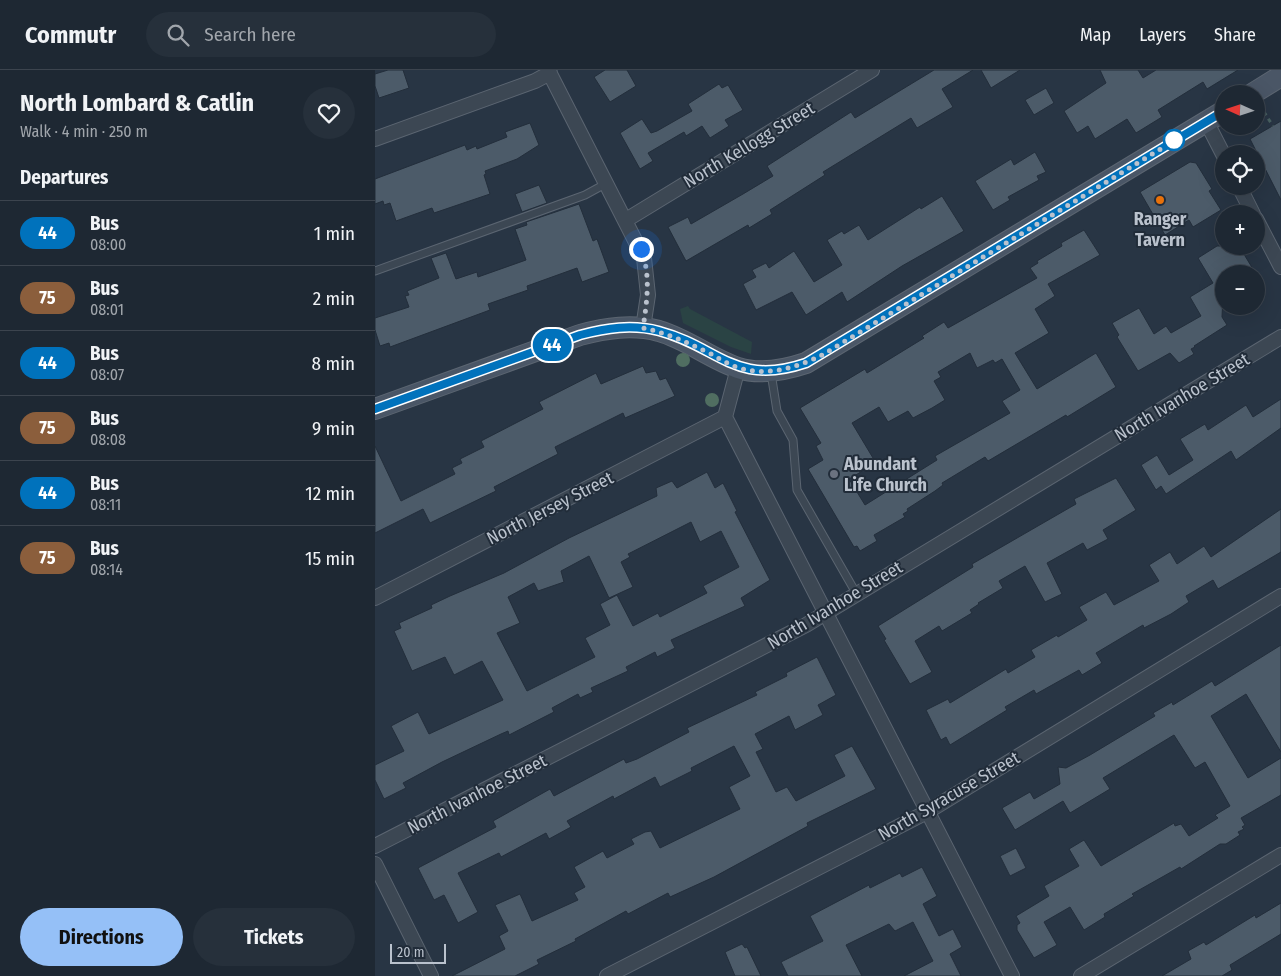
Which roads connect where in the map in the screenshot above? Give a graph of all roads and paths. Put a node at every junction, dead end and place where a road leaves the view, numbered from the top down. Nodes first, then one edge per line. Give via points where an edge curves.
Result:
1 (872, 70) edge
2 (549, 72) edge
3 (1278, 74) edge
4 (1264, 85) edge
5 (1265, 114) edge
6 (1215, 116) edge
7 (1206, 121) junction
8 (1273, 126) dead end
9 (375, 140) edge
10 (1218, 145) edge
11 (607, 183) junction
12 (626, 220) junction
13 (1265, 236) edge
14 (1281, 267) edge
15 (375, 271) edge
16 (643, 328) junction
17 (1281, 337) edge
18 (738, 368) junction
19 (771, 370) junction
20 (375, 409) edge
21 (725, 417) junction
22 (856, 593) junction
23 (1281, 596) edge
24 (375, 598) edge
25 (825, 613) junction
26 (927, 812) junction
27 (375, 846) edge
28 (1281, 855) edge
29 (375, 864) edge
30 (431, 976) edge
31 (607, 976) edge
32 (1012, 976) edge
33 (1081, 976) edge

1 - 12 street, North Kellogg Street
2 - 9 street via 535,81
2 - 11 street
3 - 4 main road
5 - 8 path
6 - 7 main road
7 - 10 street
7 - 19 main road via 824,354 797,366
11 - 12 street
11 - 15 lane via 585,195
12 - 16 street via 647,268 648,295
13 - 14 street
16 - 18 main road via 676,337
16 - 20 main road via 613,328 580,335
17 - 22 street, North Ivanhoe Street
18 - 19 main road
18 - 21 street
19 - 22 lane via 777,411 793,440 797,490
21 - 24 street, North Jersey Street
21 - 25 street
22 - 25 street, North Ivanhoe Street
23 - 26 street, North Syracuse Street
25 - 26 street
25 - 27 street, North Ivanhoe Street
26 - 31 street, North Syracuse Street
26 - 32 street
28 - 33 street
29 - 30 street

